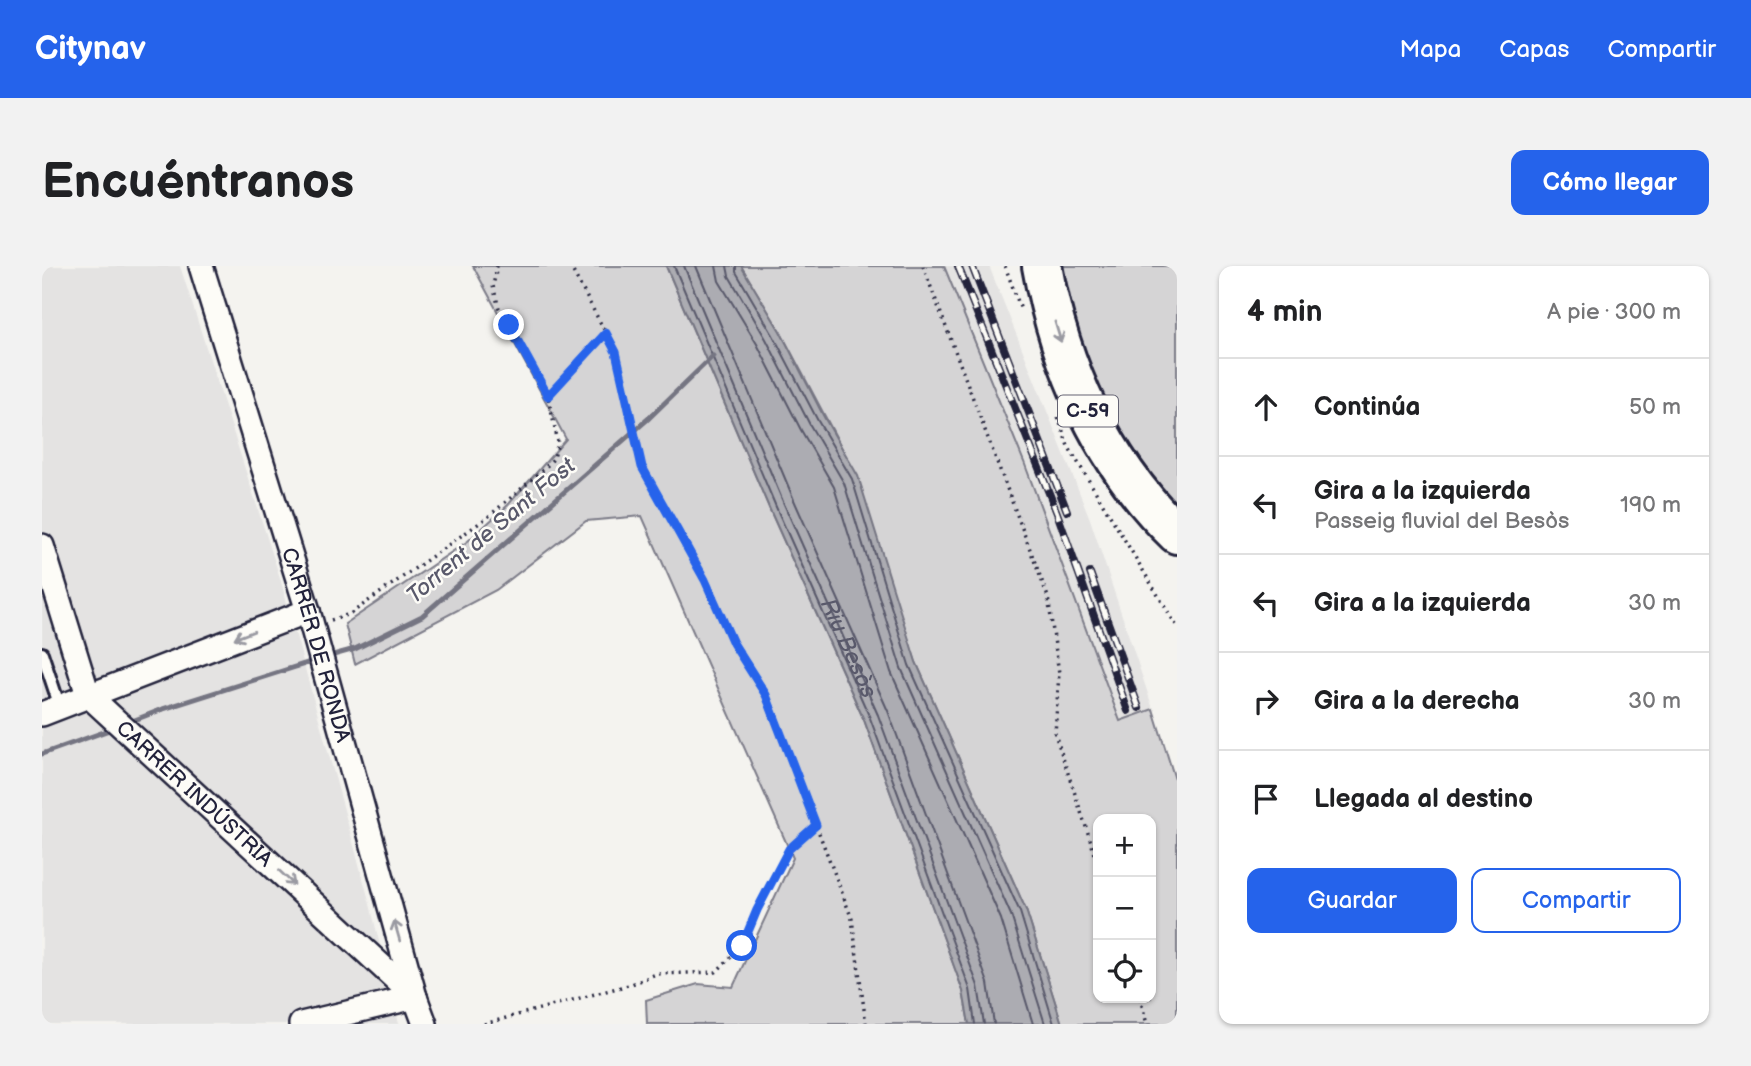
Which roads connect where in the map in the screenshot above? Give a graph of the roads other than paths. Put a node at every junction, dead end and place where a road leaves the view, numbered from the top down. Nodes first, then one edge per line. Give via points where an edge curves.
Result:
1 (201, 266) edge
2 (1042, 266) edge
3 (1177, 534) edge
4 (42, 546) edge
5 (312, 624) junction
6 (42, 653) edge
7 (88, 695) junction
8 (51, 710) edge
9 (415, 997) junction
10 (301, 1024) edge
11 (425, 1024) edge

1 - 5 street, CARRER DE RONDA
2 -> 3 highway, C-59 via 1069,366 1096,428 1134,487
4 - 7 street
5 -> 7 street
9 -> 5 street, CARRER DE RONDA
6 - 8 lane
7 - 8 street
7 -> 9 street, CARRER INDÚSTRIA
9 - 10 street
9 - 11 street, CARRER DE RONDA

